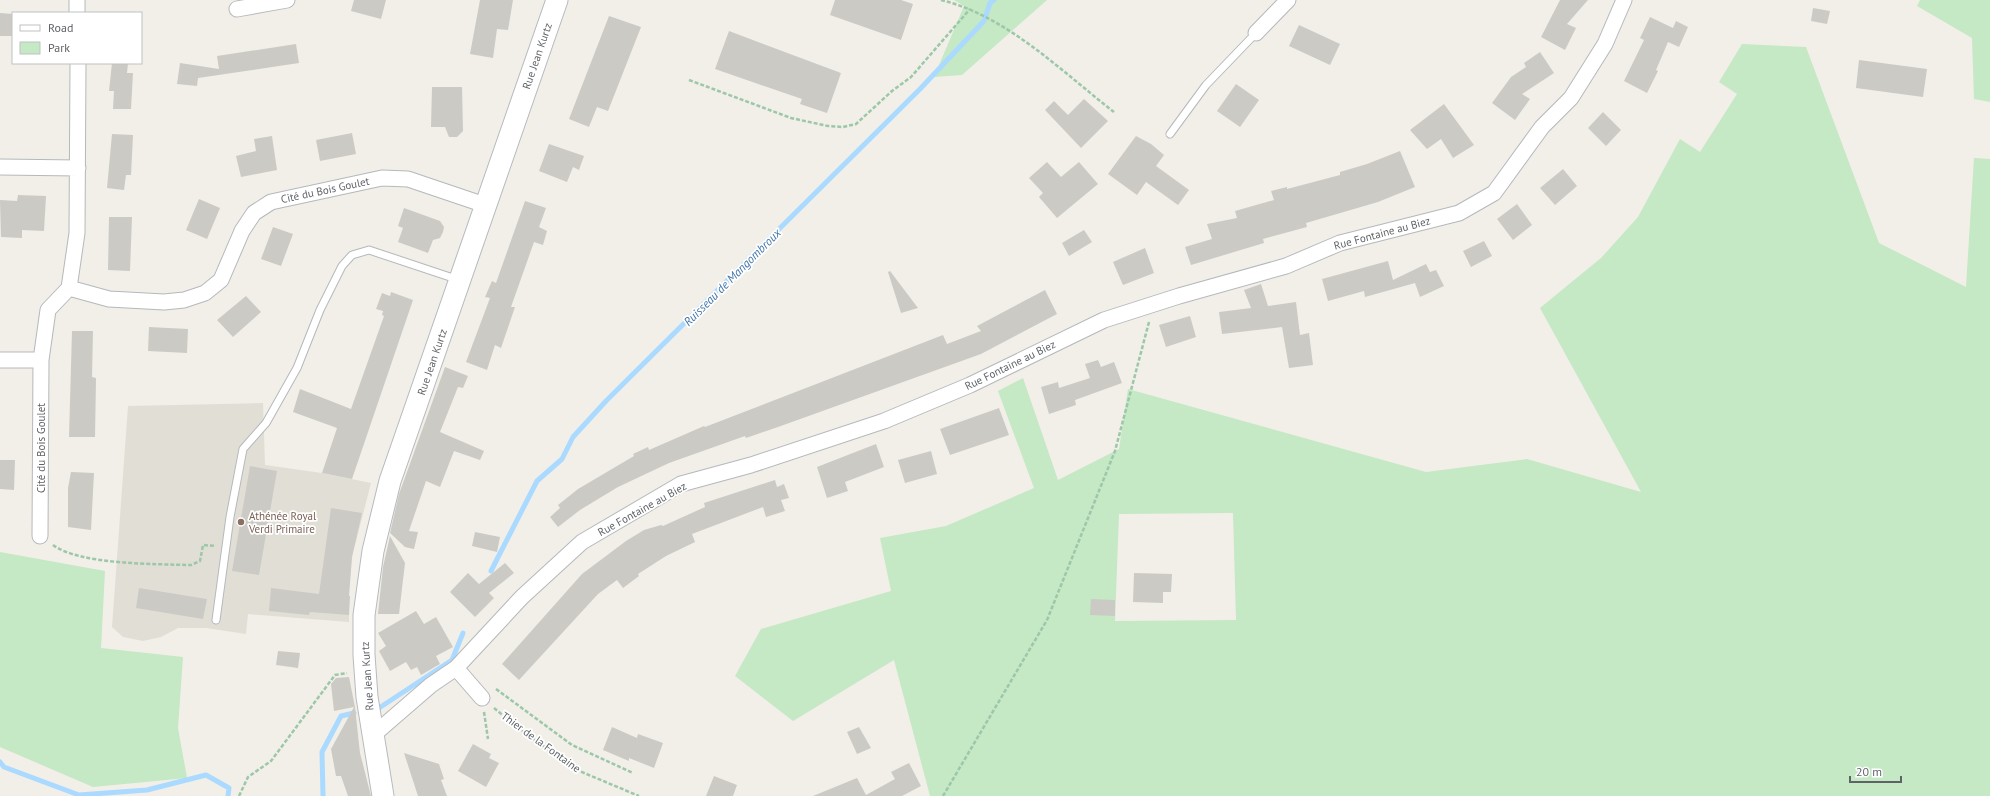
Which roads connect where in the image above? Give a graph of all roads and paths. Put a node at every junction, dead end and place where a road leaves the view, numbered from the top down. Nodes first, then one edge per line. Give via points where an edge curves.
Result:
1 (78, 0) edge
2 (287, 0) edge
3 (557, 0) edge
4 (941, 0) edge
5 (1288, 0) edge
6 (1624, 0) edge
7 (237, 9) dead end
8 (970, 9) junction
9 (78, 12) edge
10 (1256, 34) joint
11 (78, 64) edge
12 (689, 80) dead end
13 (1114, 112) dead end
14 (1170, 134) dead end
15 (0, 167) edge
16 (78, 168) junction
17 (485, 205) junction
18 (460, 280) junction
19 (69, 288) junction
20 (1154, 304) junction
21 (0, 360) edge
22 (41, 360) junction
23 (40, 536) joint
24 (226, 547) junction
25 (216, 620) dead end
26 (456, 668) junction
27 (365, 670) junction
28 (492, 685) dead end
29 (482, 698) junction
30 (372, 736) junction
31 (488, 739) dead end
32 (633, 773) dead end
33 (953, 779) dead end
34 (239, 796) edge
35 (383, 796) edge
36 (639, 796) edge
37 (943, 796) edge

1 - 9 street
2 - 7 street
3 - 17 main road, Rue Jean Kurtz
4 - 8 path
5 - 10 street
6 - 20 street, Rue Fontaine au Biez via 1605,44 1571,98 1542,127 1494,193 1459,213 1340,243 1286,266
8 - 12 path via 911,78 892,91 856,124 843,127 828,126 791,118
8 - 13 path via 1010,30
10 - 14 lane via 1206,85
11 - 16 street
15 - 16 street
16 - 19 street via 77,233
17 - 18 main road, Rue Jean Kurtz
17 - 19 street, Cité du Bois Goulet via 408,178 382,178 272,202 254,213 242,231 221,280 205,293 184,300 164,302 109,299
18 - 24 lane via 370,250 352,255 342,266 320,310 297,368 266,423 243,449
18 - 27 main road, Rue Jean Kurtz via 390,481 374,544 364,615
19 - 22 street, Cité du Bois Goulet via 48,310
20 - 26 street, Rue Fontaine au Biez via 1104,320 970,385 884,421 751,465 681,484 582,542 522,597
20 - 37 path via 1115,451 1046,620
21 - 22 street
22 - 23 street, Cité du Bois Goulet
23 - 24 path via 60,551 121,562 191,565 200,561 203,545
24 - 25 lane
26 - 29 street
26 - 30 street, Rue Fontaine au Biez via 431,685
27 - 30 main road, Rue Jean Kurtz
27 - 34 path via 335,675 271,761 248,777
28 - 32 path via 572,745
29 - 31 path
29 - 36 path, Thier de la Fontaine via 517,728 577,770
30 - 35 main road, Rue Jean Kurtz
33 - 37 path

